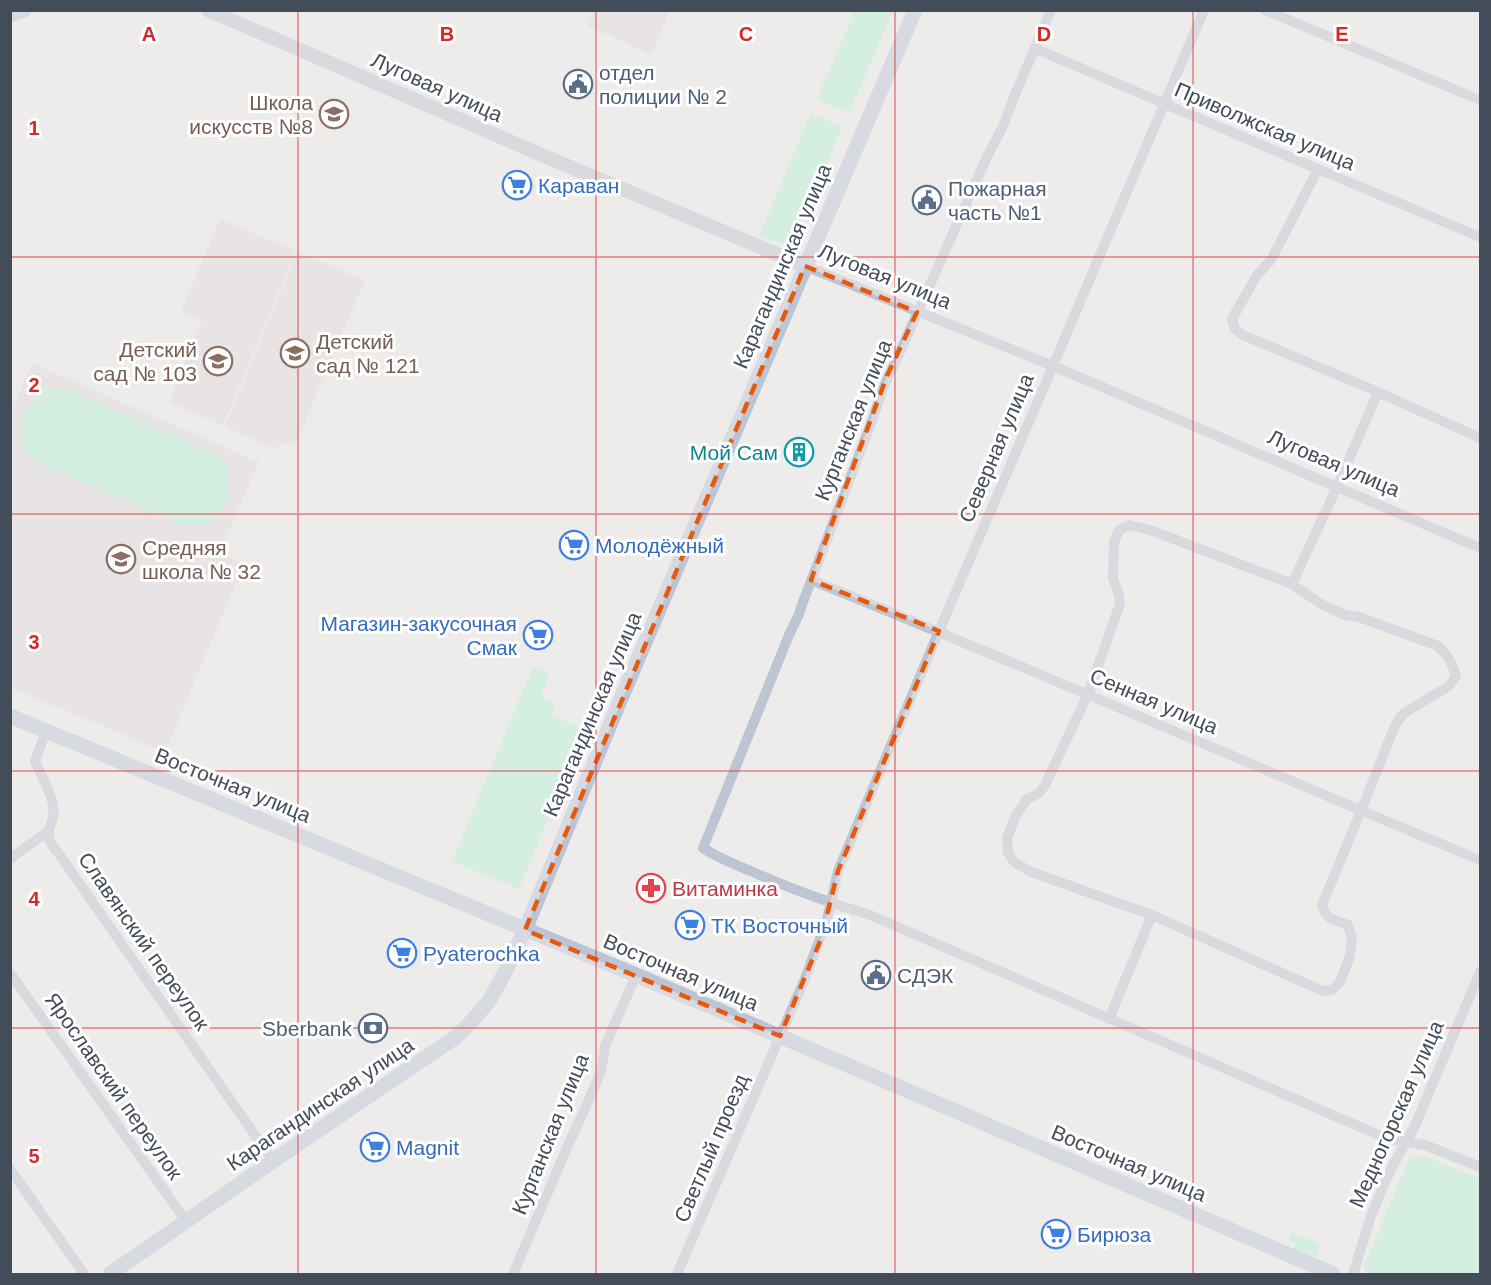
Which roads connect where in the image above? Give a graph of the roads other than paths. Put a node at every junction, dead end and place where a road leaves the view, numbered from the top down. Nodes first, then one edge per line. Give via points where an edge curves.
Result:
1 (24, 10) edge
2 (208, 10) edge
3 (915, 10) edge
4 (1051, 10) edge
5 (1204, 10) edge
6 (1265, 10) edge
7 (10, 15) edge
8 (1036, 49) junction
9 (1480, 100) edge
10 (1165, 104) junction
11 (1318, 169) junction
12 (1480, 237) edge
13 (805, 266) junction
14 (917, 312) junction
15 (1053, 366) junction
16 (1378, 392) junction
17 (1480, 438) edge
18 (1338, 487) junction
19 (1480, 549) edge
20 (811, 580) junction
21 (1292, 584) junction
22 (939, 631) junction
23 (1088, 694) junction
24 (10, 716) edge
25 (46, 731) junction
26 (1362, 811) junction
27 (47, 832) junction
28 (10, 859) edge
29 (1480, 860) edge
30 (830, 903) junction
31 (1152, 915) junction
32 (525, 930) junction
33 (1480, 972) edge
34 (10, 973) edge
35 (636, 975) junction
36 (1109, 1019) junction
37 (780, 1036) junction
38 (1407, 1142) junction
39 (273, 1161) junction
40 (1480, 1167) edge
41 (10, 1169) edge
42 (186, 1221) junction
43 (84, 1275) edge
44 (110, 1275) edge
45 (513, 1275) edge
46 (677, 1275) edge
47 (1333, 1275) edge
48 (1353, 1275) edge

1 - 7 main road
2 - 13 street, Луговая улица
3 - 13 main road, Карагандинская улица
4 - 8 street, Курганская улица
5 - 10 street, Северная улица
6 - 9 street
8 - 10 street, Приволжская улица
8 - 14 street, Курганская улица
10 - 11 street, Приволжская улица
10 - 15 street, Северная улица
11 - 12 street, Приволжская улица
11 - 16 street via 1271,260 1257,275 1232,320 1243,335
13 - 14 street, Луговая улица
13 - 32 main road, Карагандинская улица
14 - 15 street, Луговая улица
14 - 20 street, Курганская улица via 887,376
15 - 18 street, Луговая улица
15 - 22 street, Северная улица
16 - 17 street
16 - 18 street
18 - 19 street, Луговая улица
18 - 21 street
20 - 22 street, Сенная улица
20 - 30 street, Курганская улица via 703,848
21 - 23 street via 1150,530 1129,525 1119,530 1114,542 1113,579 1120,604
21 - 26 street via 1346,615 1438,646 1447,655 1455,676 1449,686 1399,719
22 - 23 street, Сенная улица
22 - 30 street, Северная улица via 838,871
23 - 26 street, Сенная улица
23 - 31 street via 1045,785 1027,799 1015,817 1007,838 1008,852 1014,862 1031,872
24 - 25 main road, Восточная улица
25 - 27 street via 35,761 53,803 54,816
25 - 32 main road, Восточная улица
26 - 29 street, Сенная улица
26 - 31 street via 1322,905 1325,914 1348,925 1352,939 1340,982 1332,990 1323,991
27 - 28 street
27 - 39 street, Славянский переулок via 51,844
30 - 36 street via 870,915
30 - 37 street, Светлый проезд via 821,939
31 - 36 street
32 - 35 main road, Восточная улица
32 - 39 main road, Карагандинская улица via 489,1001 456,1037
33 - 38 street, Медногорская улица
34 - 42 street, Ярославский переулок
35 - 37 main road, Восточная улица
35 - 45 street, Курганская улица via 605,1046 601,1071
36 - 38 street via 1388,1139
37 - 46 street, Светлый проезд
37 - 47 main road, Восточная улица
38 - 40 street
38 - 48 street, Медногорская улица via 1371,1216
39 - 42 main road, Карагандинская улица
41 - 43 street
42 - 44 main road, Карагандинская улица

